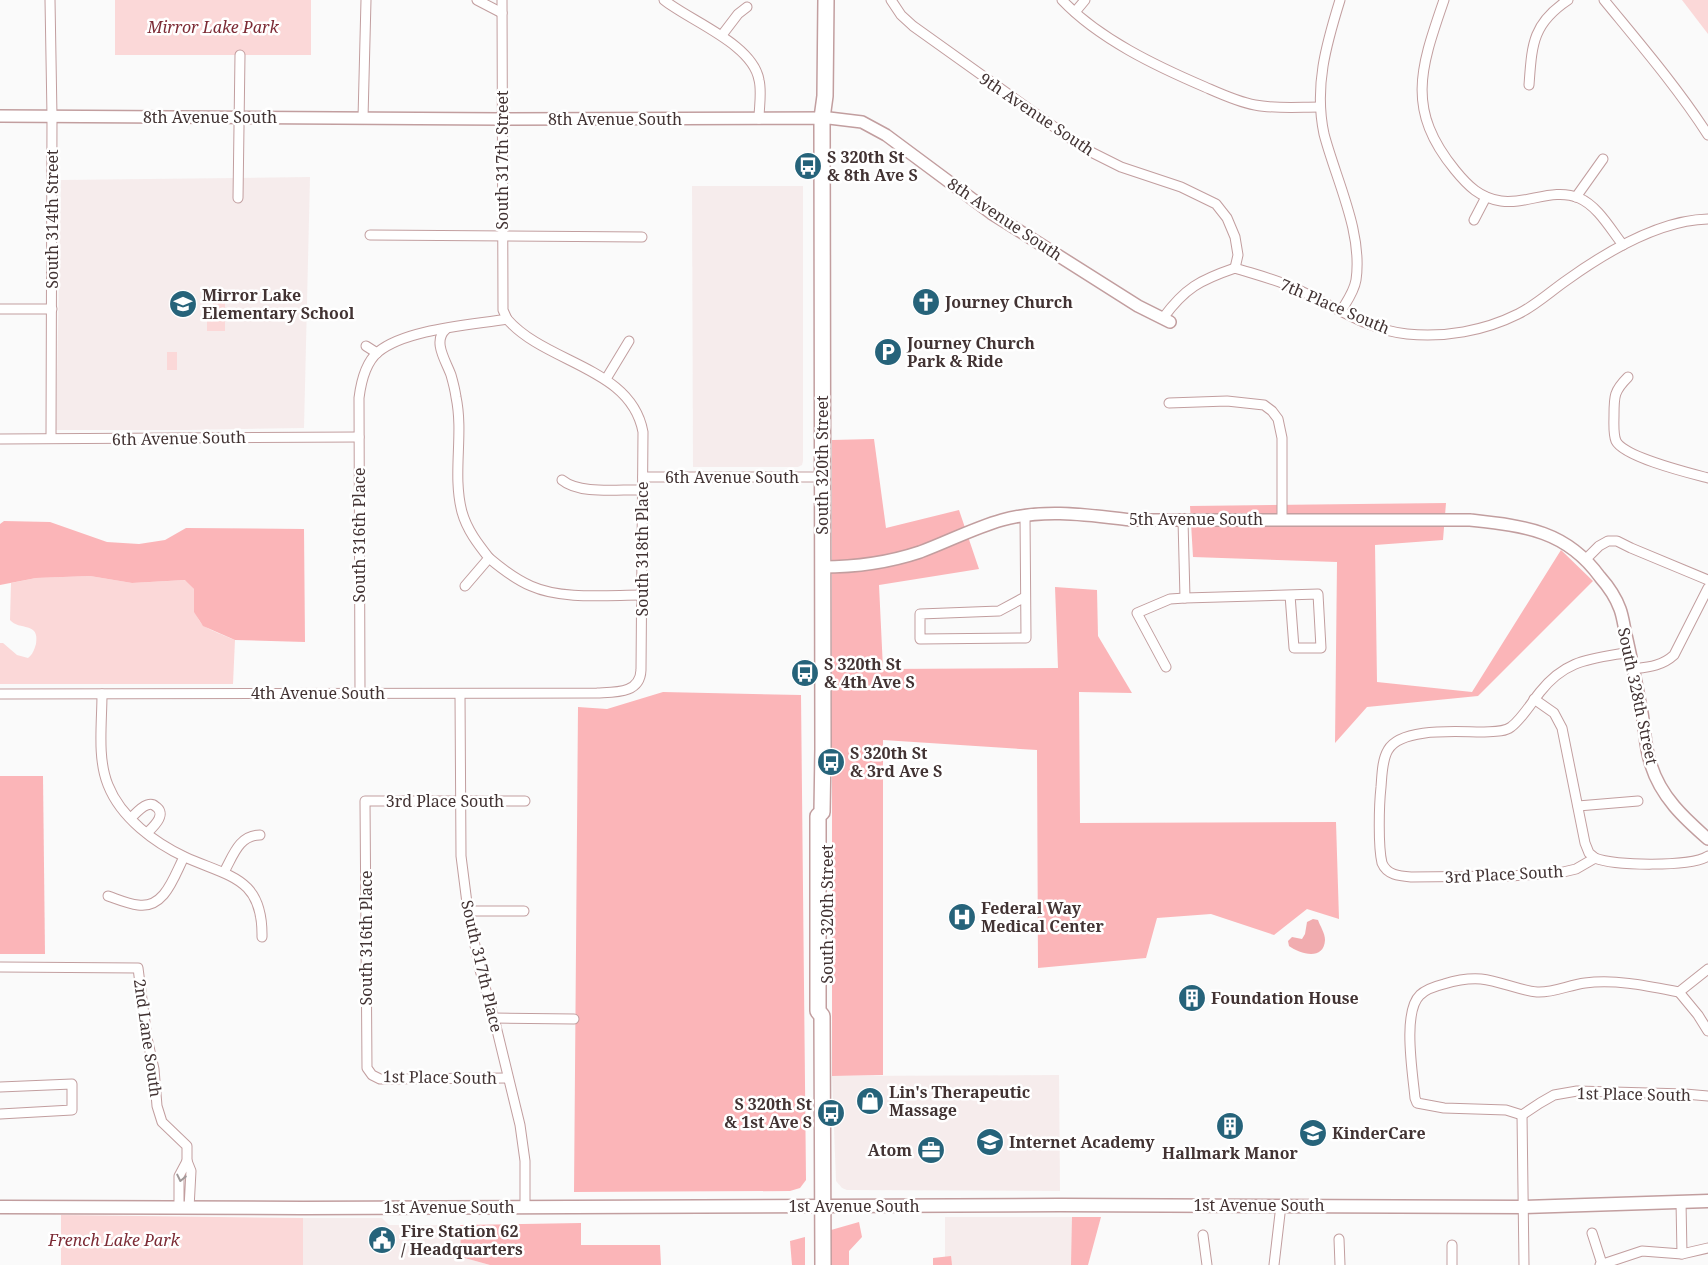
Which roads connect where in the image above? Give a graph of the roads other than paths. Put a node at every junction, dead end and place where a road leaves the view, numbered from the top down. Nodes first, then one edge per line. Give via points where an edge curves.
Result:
1 (50, 0) edge
2 (366, 0) edge
3 (477, 0) edge
4 (502, 0) edge
5 (664, 0) edge
6 (817, 0) edge
7 (824, 0) edge
8 (891, 0) edge
9 (1062, 0) edge
10 (1085, 0) edge
11 (1340, 0) edge
12 (1444, 0) edge
13 (1568, 0) edge
14 (1604, 0) edge
15 (747, 7) dead end
16 (1075, 12) junction
17 (502, 13) junction
18 (722, 35) junction
19 (240, 55) dead end
20 (1529, 85) dead end
21 (1320, 108) junction
22 (0, 116) edge
23 (52, 116) junction
24 (239, 118) junction
25 (363, 118) junction
26 (822, 118) junction
27 (501, 119) junction
28 (759, 119) junction
29 (1708, 135) edge
30 (1603, 159) dead end
31 (1486, 197) junction
32 (1576, 197) junction
33 (238, 198) dead end
34 (1708, 219) edge
35 (1474, 220) dead end
36 (370, 235) dead end
37 (502, 236) junction
38 (642, 236) dead end
39 (1623, 245) junction
40 (1235, 268) junction
41 (0, 309) edge
42 (52, 309) junction
43 (1341, 311) junction
44 (507, 320) junction
45 (1167, 320) joint
46 (446, 329) junction
47 (629, 341) dead end
48 (366, 346) dead end
49 (377, 353) junction
50 (1628, 377) dead end
51 (606, 379) junction
52 (1169, 403) dead end
53 (359, 437) junction
54 (50, 438) junction
55 (0, 439) edge
56 (642, 477) junction
57 (822, 477) junction
58 (1708, 478) edge
59 (562, 480) dead end
60 (642, 490) junction
61 (1025, 516) junction
62 (1183, 520) junction
63 (1282, 520) junction
64 (1574, 548) joint
65 (489, 558) junction
66 (1586, 559) junction
67 (822, 567) junction
68 (1708, 580) edge
69 (465, 586) dead end
70 (1708, 588) edge
71 (642, 595) junction
72 (1290, 595) junction
73 (1025, 597) junction
74 (1185, 598) junction
75 (1630, 652) junction
76 (1166, 667) dead end
77 (1633, 670) junction
78 (635, 686) joint
79 (360, 693) junction
80 (0, 694) edge
81 (102, 694) junction
82 (460, 694) junction
83 (1534, 699) junction
84 (365, 801) joint
85 (460, 801) junction
86 (525, 801) dead end
87 (1638, 801) dead end
88 (1578, 806) junction
89 (130, 818) junction
90 (146, 833) junction
91 (260, 835) dead end
92 (1708, 839) edge
93 (1708, 856) edge
94 (184, 857) junction
95 (1595, 858) junction
96 (224, 872) junction
97 (108, 896) dead end
98 (468, 911) junction
99 (524, 911) dead end
100 (262, 937) dead end
101 (0, 967) edge
102 (1708, 969) edge
103 (1679, 992) junction
104 (494, 1018) junction
105 (574, 1019) dead end
106 (1708, 1031) edge
107 (372, 1075) joint
108 (508, 1078) junction
109 (0, 1087) edge
110 (1708, 1096) edge
111 (0, 1114) edge
112 (1522, 1115) junction
113 (1708, 1201) edge
114 (1681, 1202) junction
115 (1280, 1205) junction
116 (525, 1206) junction
117 (823, 1206) junction
118 (0, 1207) edge
119 (1524, 1207) junction
120 (184, 1208) junction
121 (1592, 1233) dead end
122 (1203, 1235) dead end
123 (1338, 1239) dead end
124 (1452, 1245) dead end
125 (1708, 1248) edge
126 (1682, 1254) junction
127 (823, 1265) edge
128 (1207, 1265) edge
129 (1274, 1265) edge
130 (1340, 1265) edge
131 (1452, 1265) edge
132 (1524, 1265) edge
133 (1601, 1265) edge

1 - 23 street, South 314th Street
2 - 25 street
3 - 17 street
4 - 17 street, South 317th Street
5 - 18 street
6 - 26 main road, South 320th Street via 817,97
7 - 26 main road, South 320th Street via 825,96
8 - 40 street, 9th Avenue South via 901,16 913,26 1085,149 1121,167 1181,187 1216,204 1227,218 1235,237 1238,255
9 - 16 street
10 - 16 street
11 - 21 street via 1325,52
12 - 31 street via 1424,64 1422,105 1435,141 1447,161 1466,183
13 - 20 street via 1551,14 1535,37
14 - 29 street via 1686,102
15 - 18 street
16 - 21 street via 1124,47 1226,96 1268,107
17 - 27 street, South 317th Street
18 - 28 street via 757,71 760,82
19 - 24 street
21 - 43 street via 1330,156 1351,218 1356,254 1356,281
22 - 23 street, 8th Avenue South
23 - 24 street, 8th Avenue South
23 - 42 street, South 314th Street
24 - 25 street, 8th Avenue South
24 - 33 street
25 - 27 street, 8th Avenue South
26 - 28 street, 8th Avenue South
26 - 45 street, 8th Avenue South via 853,120 879,130 991,213 1138,306
26 - 57 main road, South 320th Street
27 - 28 street, 8th Avenue South
27 - 37 street, South 317th Street
30 - 32 street
31 - 32 street via 1508,202 1548,196
31 - 35 street
32 - 39 street via 1591,206
34 - 39 street, 7th Place South via 1669,226
36 - 37 street
37 - 38 street
37 - 44 street, South 317th Street via 503,310
39 - 43 street, 7th Place South via 1519,314 1480,328 1445,334 1405,334 1372,325
40 - 43 street, 7th Place South via 1291,287
40 - 45 street via 1184,292
41 - 42 street
42 - 54 street, South 314th Street
44 - 46 street
44 - 51 street via 525,337
46 - 49 street via 400,340
46 - 65 street via 441,334 440,343 458,408 459,498 466,524
47 - 51 street
48 - 49 street
49 - 53 street, South 316th Place via 361,384
50 - 58 street via 1614,395 1617,443 1636,456
51 - 56 street, South 318th Place via 637,411 643,432
52 - 63 street via 1226,401 1264,405 1272,411 1278,419 1282,438
53 - 54 street, 6th Avenue South
53 - 79 street, South 316th Place
54 - 55 street, 6th Avenue South
56 - 57 street, 6th Avenue South
56 - 60 street, South 318th Place
57 - 67 main road, South 320th Street
59 - 60 street, 6th Avenue South via 581,489
60 - 71 street, South 318th Place
61 - 62 street, 5th Avenue South via 1053,513 1132,520
61 - 67 street, 5th Avenue South via 1002,520 893,560
61 - 73 street
62 - 63 street, 5th Avenue South
62 - 74 street
63 - 64 street, 5th Avenue South via 1490,522 1540,532
64 - 66 street, South 328th Street
65 - 69 street
65 - 71 street via 517,580 551,592
66 - 68 street via 1598,546 1617,541
66 - 75 street, South 328th Street via 1620,608
67 - 117 main road, South 320th Street via 822,812 827,820 827,1009 822,1016
70 - 77 street via 1674,655 1660,664
71 - 78 street, South 318th Place via 641,674
72 - 72 street via 1318,594 1320,648 1294,648
72 - 74 street
73 - 73 street via 1026,638 920,639 920,614 999,612
74 - 76 street via 1170,599 1137,613
75 - 77 street, South 328th Street
75 - 83 street via 1568,666
77 - 92 street, South 328th Street via 1651,766 1665,796
78 - 82 street, 4th Avenue South via 608,693
79 - 81 street, 4th Avenue South
79 - 82 street, 4th Avenue South
80 - 81 street, 4th Avenue South
81 - 89 street via 102,752 106,780
82 - 85 street, South 317th Place
83 - 88 street via 1560,722
83 - 95 street, 3rd Place South via 1512,727 1505,730 1413,735 1390,747 1380,794 1380,858 1386,871 1416,877 1559,874
84 - 85 street, 3rd Place South
84 - 107 street, South 316th Place via 367,1068
85 - 86 street, 3rd Place South
85 - 98 street, South 317th Place via 461,856
87 - 88 street
88 - 95 street via 1584,843
89 - 90 street
89 - 90 street via 145,806 157,807 158,820
90 - 94 street
91 - 96 street via 243,840
93 - 95 street via 1676,863 1612,862
94 - 96 street
94 - 97 street via 166,892 157,902 139,906
96 - 100 street via 240,882 257,902 262,918
98 - 99 street
98 - 104 street, South 317th Place
101 - 120 street, 2nd Lane South via 138,968 157,1106 162,1122 187,1146 187,1161 179,1176
102 - 103 street
103 - 106 street
103 - 112 street via 1614,983 1585,983 1535,992 1469,978 1419,995 1410,1027 1417,1103 1444,1108 1506,1110
104 - 105 street
104 - 108 street, South 317th Place
107 - 108 street, 1st Place South via 380,1079
108 - 116 street, South 317th Place via 525,1161
109 - 111 street via 72,1084 72,1110
110 - 112 street, 1st Place South via 1577,1091 1554,1095
112 - 119 street
113 - 114 main road, 1st Avenue South
114 - 119 main road, 1st Avenue South
114 - 126 street
115 - 117 main road, 1st Avenue South
115 - 119 main road, 1st Avenue South
115 - 129 street
116 - 117 main road, 1st Avenue South
116 - 120 main road, 1st Avenue South
117 - 127 main road, South 320th Street
118 - 120 main road, 1st Avenue South
119 - 132 street
121 - 133 street
122 - 128 street
123 - 130 street
124 - 131 street
125 - 126 street
126 - 133 street via 1642,1251

